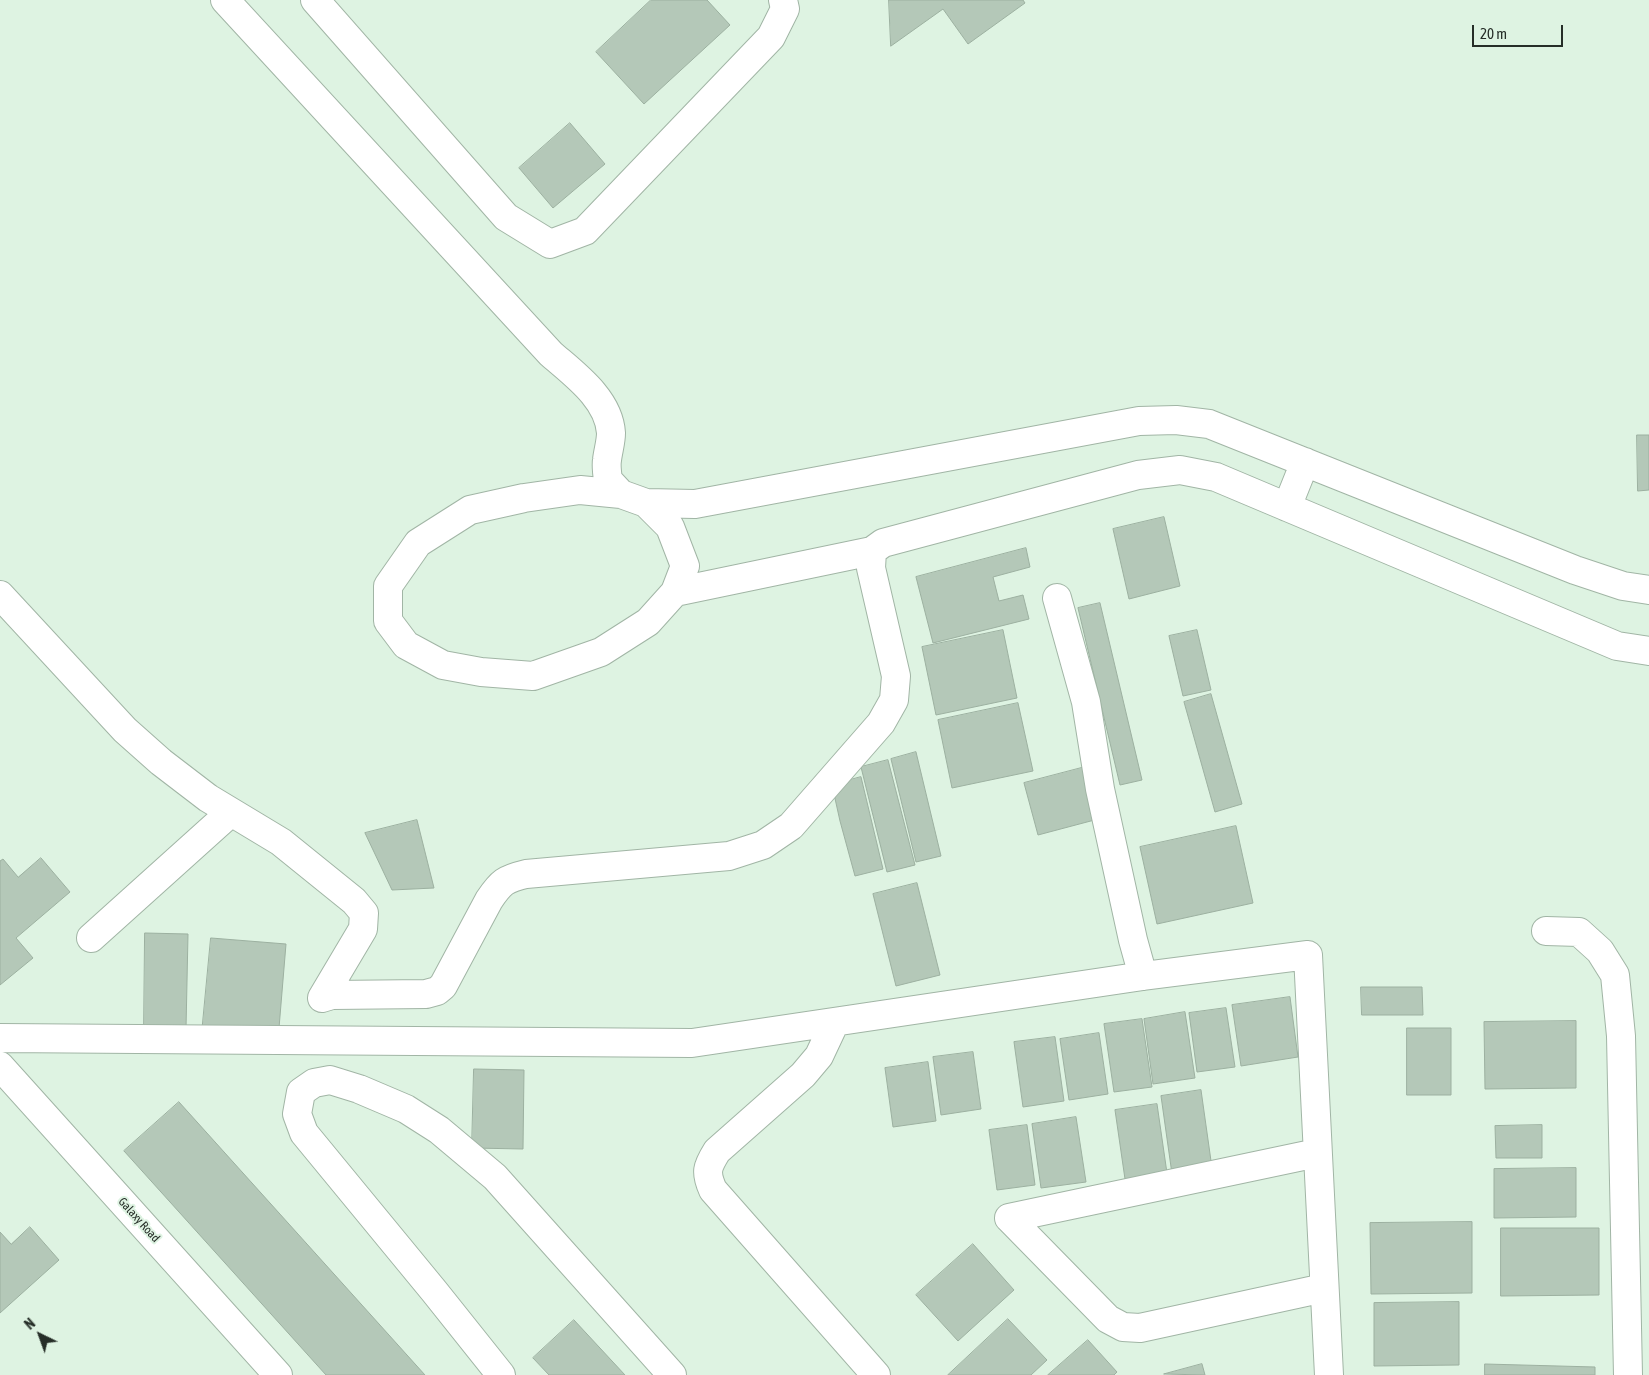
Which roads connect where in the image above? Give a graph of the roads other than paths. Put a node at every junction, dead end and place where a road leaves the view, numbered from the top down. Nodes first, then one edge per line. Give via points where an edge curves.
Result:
1 (225, 0) edge
2 (314, 0) edge
3 (783, 0) edge
4 (1306, 462) junction
5 (634, 498) junction
6 (1287, 507) junction
7 (872, 551) junction
8 (1649, 590) edge
9 (675, 592) junction
10 (0, 595) edge
11 (1057, 598) dead end
12 (1649, 651) edge
13 (231, 812) junction
14 (1546, 931) dead end
15 (91, 938) dead end
16 (1143, 976) junction
17 (835, 1022) junction
18 (0, 1038) edge
19 (0, 1066) edge
20 (1317, 1153) junction
21 (1324, 1288) junction
22 (278, 1375) edge
23 (501, 1375) edge
24 (672, 1375) edge
25 (876, 1375) edge
26 (1329, 1375) edge
27 (1628, 1375) edge

1 - 5 street via 551,354 585,383 610,421 608,480
2 - 3 street via 506,217 550,244 584,231 771,36 785,9
4 - 5 street via 1209,424 1176,420 1139,421 695,504
4 - 6 street
4 - 8 street via 1575,570 1623,586
5 - 9 street via 670,527 685,566
5 - 9 street via 580,490 470,510 418,543 388,586 388,621 406,645 443,665 533,676 601,652 648,622
6 - 7 street via 1216,477 1180,470 1138,475 883,543
6 - 12 street via 1618,646
7 - 9 street
7 - 13 street via 871,568 896,676 894,700 881,723 791,826 763,845 729,856 509,878 489,900 443,986 437,991 322,998 363,929 364,913 354,901 281,842
10 - 13 street via 125,730 208,798
11 - 16 street via 1086,702 1100,789
13 - 15 street
14 - 27 street via 1578,932 1600,951 1615,976 1621,1036
16 - 17 street
16 - 20 street via 1308,954
17 - 18 street via 692,1043
17 - 25 street via 819,1056 803,1075 717,1151 708,1165 709,1179 713,1190
19 - 22 street, Galaxy Road
20 - 21 street
20 - 21 street via 1009,1218 1108,1319 1123,1327 1140,1328
21 - 26 street
23 - 24 street via 304,1133 296,1114 301,1092 314,1083 330,1080 359,1089 406,1109 439,1130 495,1177

